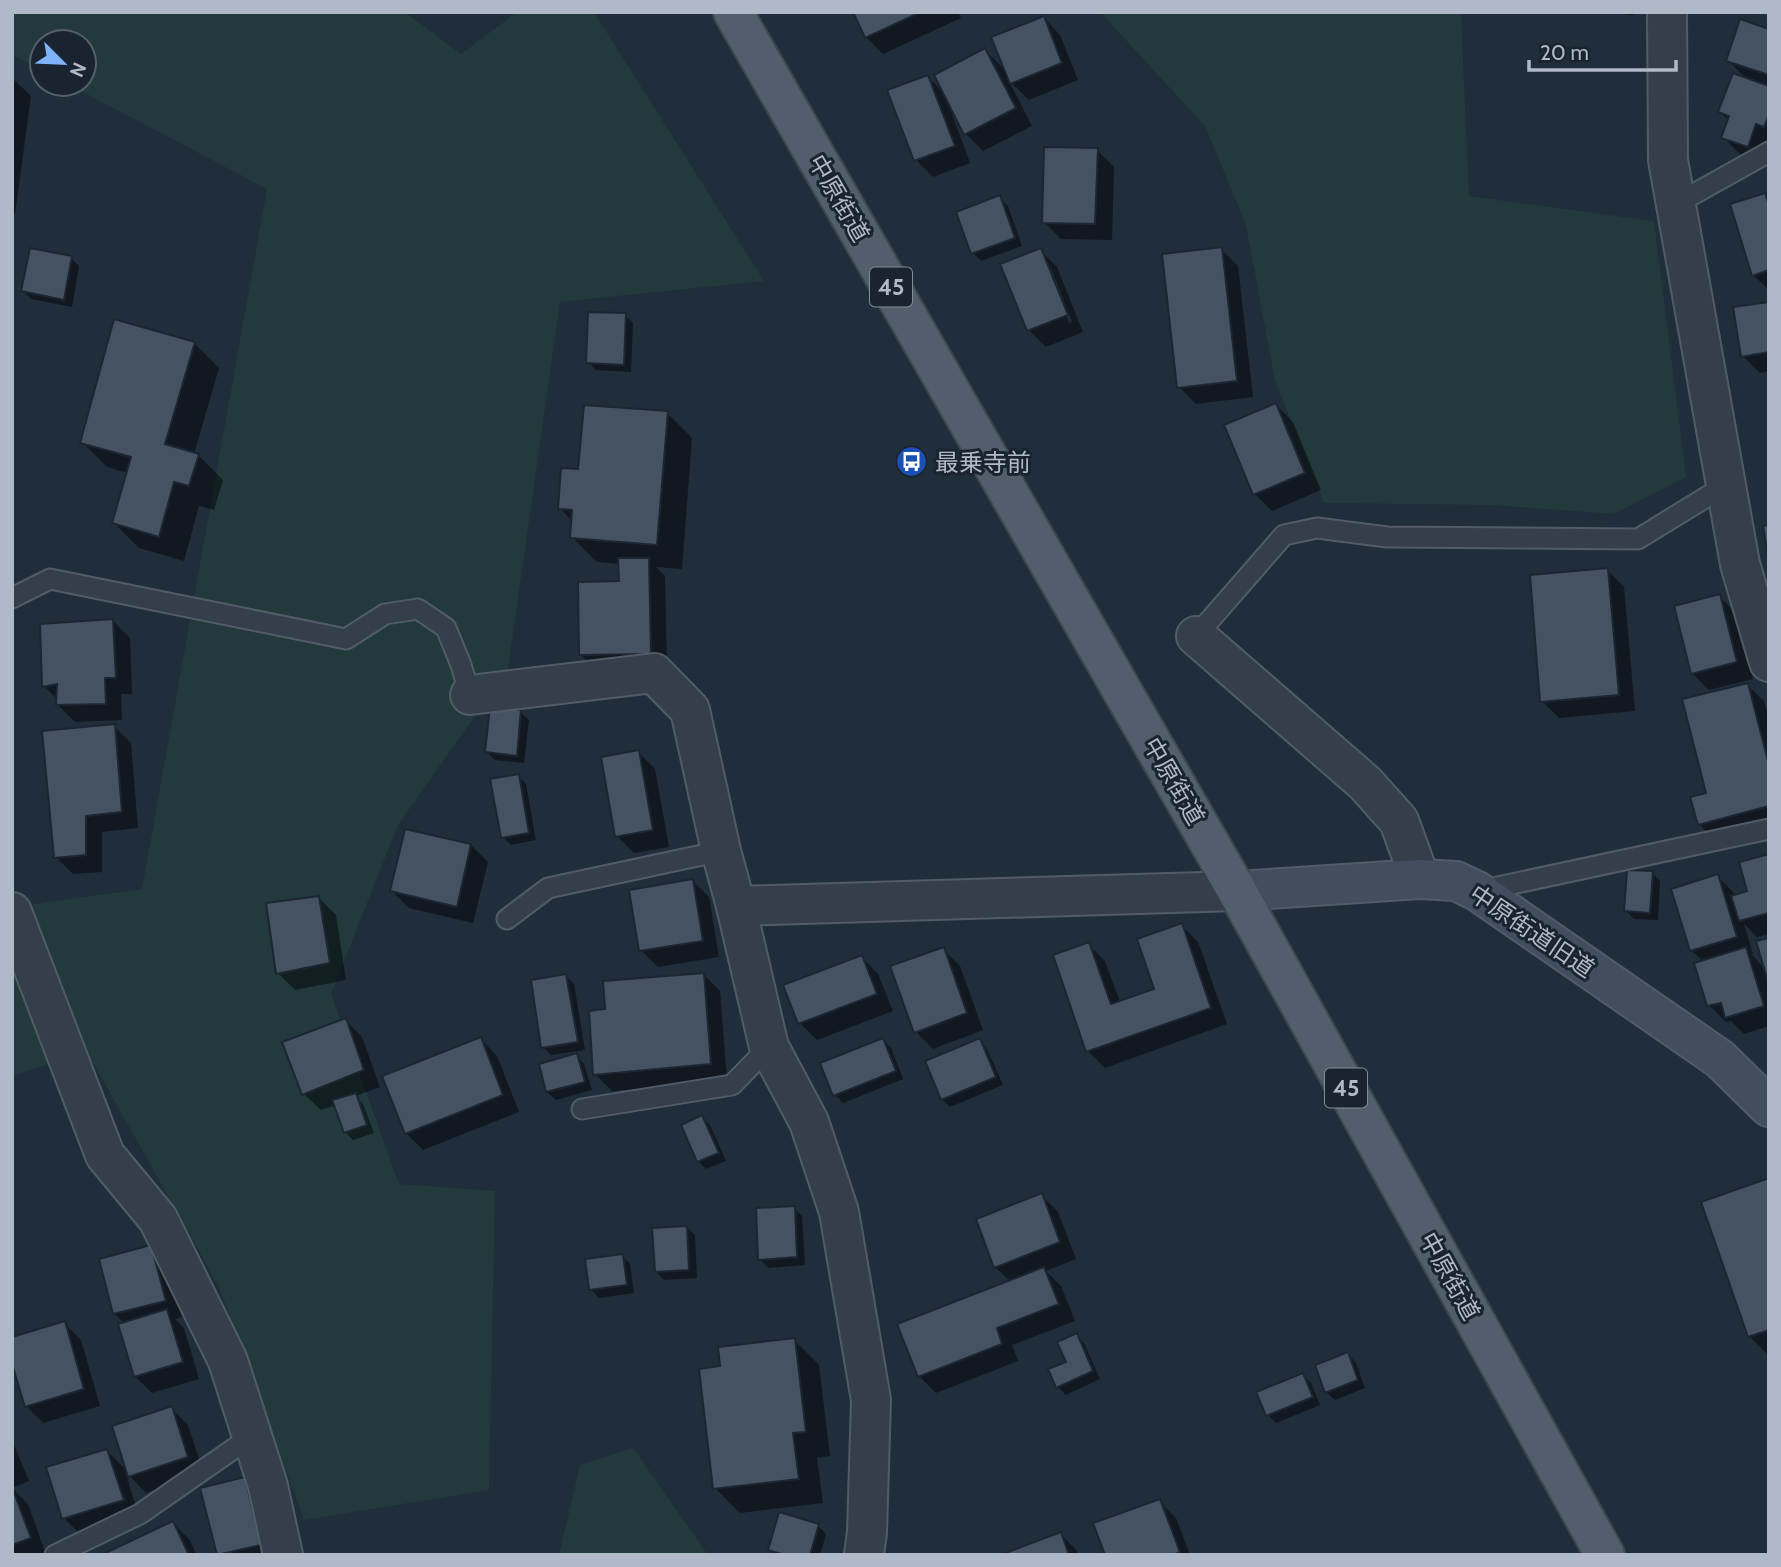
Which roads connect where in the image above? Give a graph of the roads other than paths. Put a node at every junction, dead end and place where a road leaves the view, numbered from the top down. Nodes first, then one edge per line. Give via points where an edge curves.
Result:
1 (733, 12) edge
2 (1667, 12) edge
3 (1769, 152) edge
4 (1676, 204) junction
5 (1726, 485) junction
6 (12, 598) edge
7 (1196, 636) joint
8 (1769, 662) edge
9 (470, 695) joint
10 (1769, 828) edge
11 (721, 851) junction
12 (1420, 879) junction
13 (1237, 891) junction
14 (1477, 891) junction
15 (736, 906) junction
16 (12, 912) edge
17 (507, 919) dead end
18 (769, 1047) junction
19 (1769, 1107) edge
20 (582, 1109) dead end
21 (252, 1436) junction
22 (55, 1555) edge
23 (283, 1555) edge
24 (864, 1555) edge
25 (1605, 1555) edge

1 - 13 main road, 中原街道 / 45
2 - 4 street via 1668,160
3 - 4 lane
4 - 5 street
5 - 7 lane via 1638,539 1387,537 1317,528 1284,535
5 - 8 street via 1740,564
6 - 9 lane via 50,579 346,639 385,614 418,609 446,628
7 - 12 street via 1365,783 1399,821
9 - 11 street via 654,673 690,710
10 - 14 lane
11 - 15 street
11 - 17 lane via 548,888
12 - 13 street, 中原街道旧道
12 - 14 street, 中原街道旧道 via 1456,881
13 - 15 street
13 - 25 main road, 中原街道 / 45
14 - 19 street, 中原街道旧道 via 1720,1059
15 - 18 street
16 - 21 street via 105,1155 158,1219 228,1361
18 - 20 lane via 732,1085
18 - 24 street via 808,1122 839,1212 871,1400
21 - 22 lane via 140,1514
21 - 23 street

